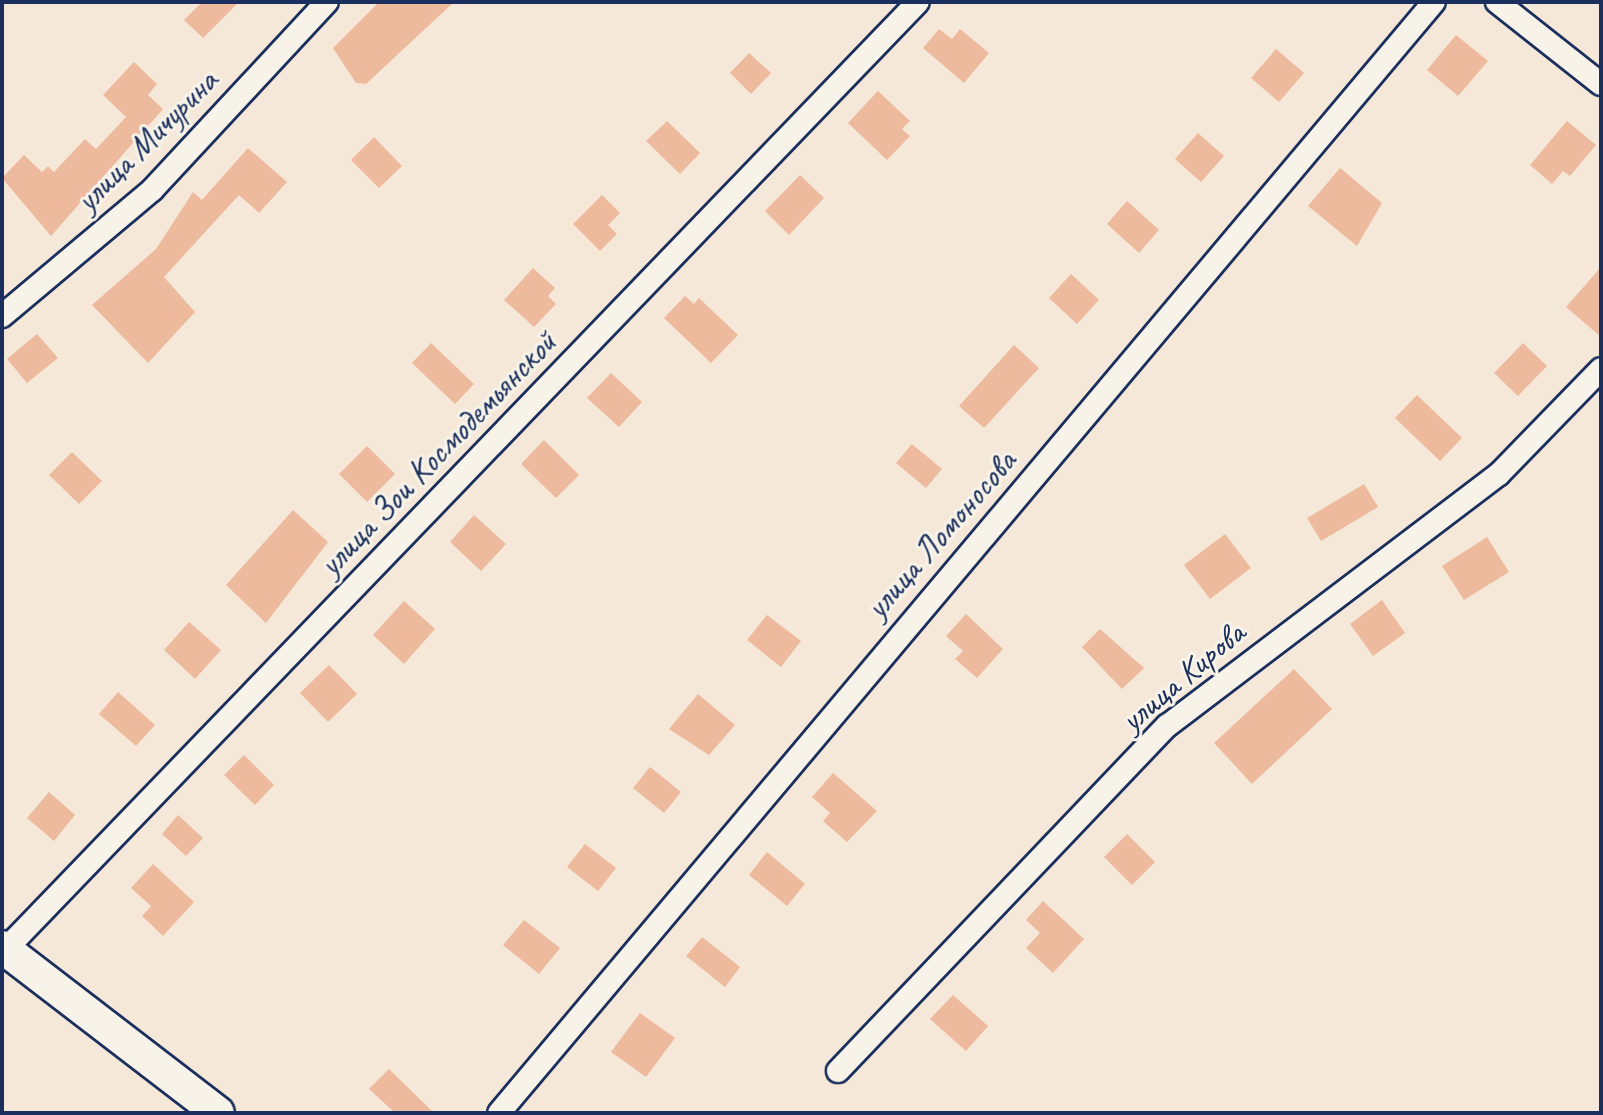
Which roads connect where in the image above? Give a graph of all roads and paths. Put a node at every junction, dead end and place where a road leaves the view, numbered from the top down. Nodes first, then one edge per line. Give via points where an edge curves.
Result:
1 (327, 2) edge
2 (918, 2) edge
3 (1434, 2) edge
4 (1497, 2) edge
5 (1601, 84) edge
6 (2, 316) edge
7 (1601, 369) edge
8 (4, 949) edge
9 (838, 1071) dead end
10 (218, 1113) edge
11 (499, 1113) edge

1 - 6 street, улица Мичурина via 152,190
2 - 8 street, улица Зои Космодемьянской
3 - 11 street, улица Ломоносова
4 - 5 street
7 - 9 street, улица Кирова via 1499,474 1167,726
8 - 10 main road

